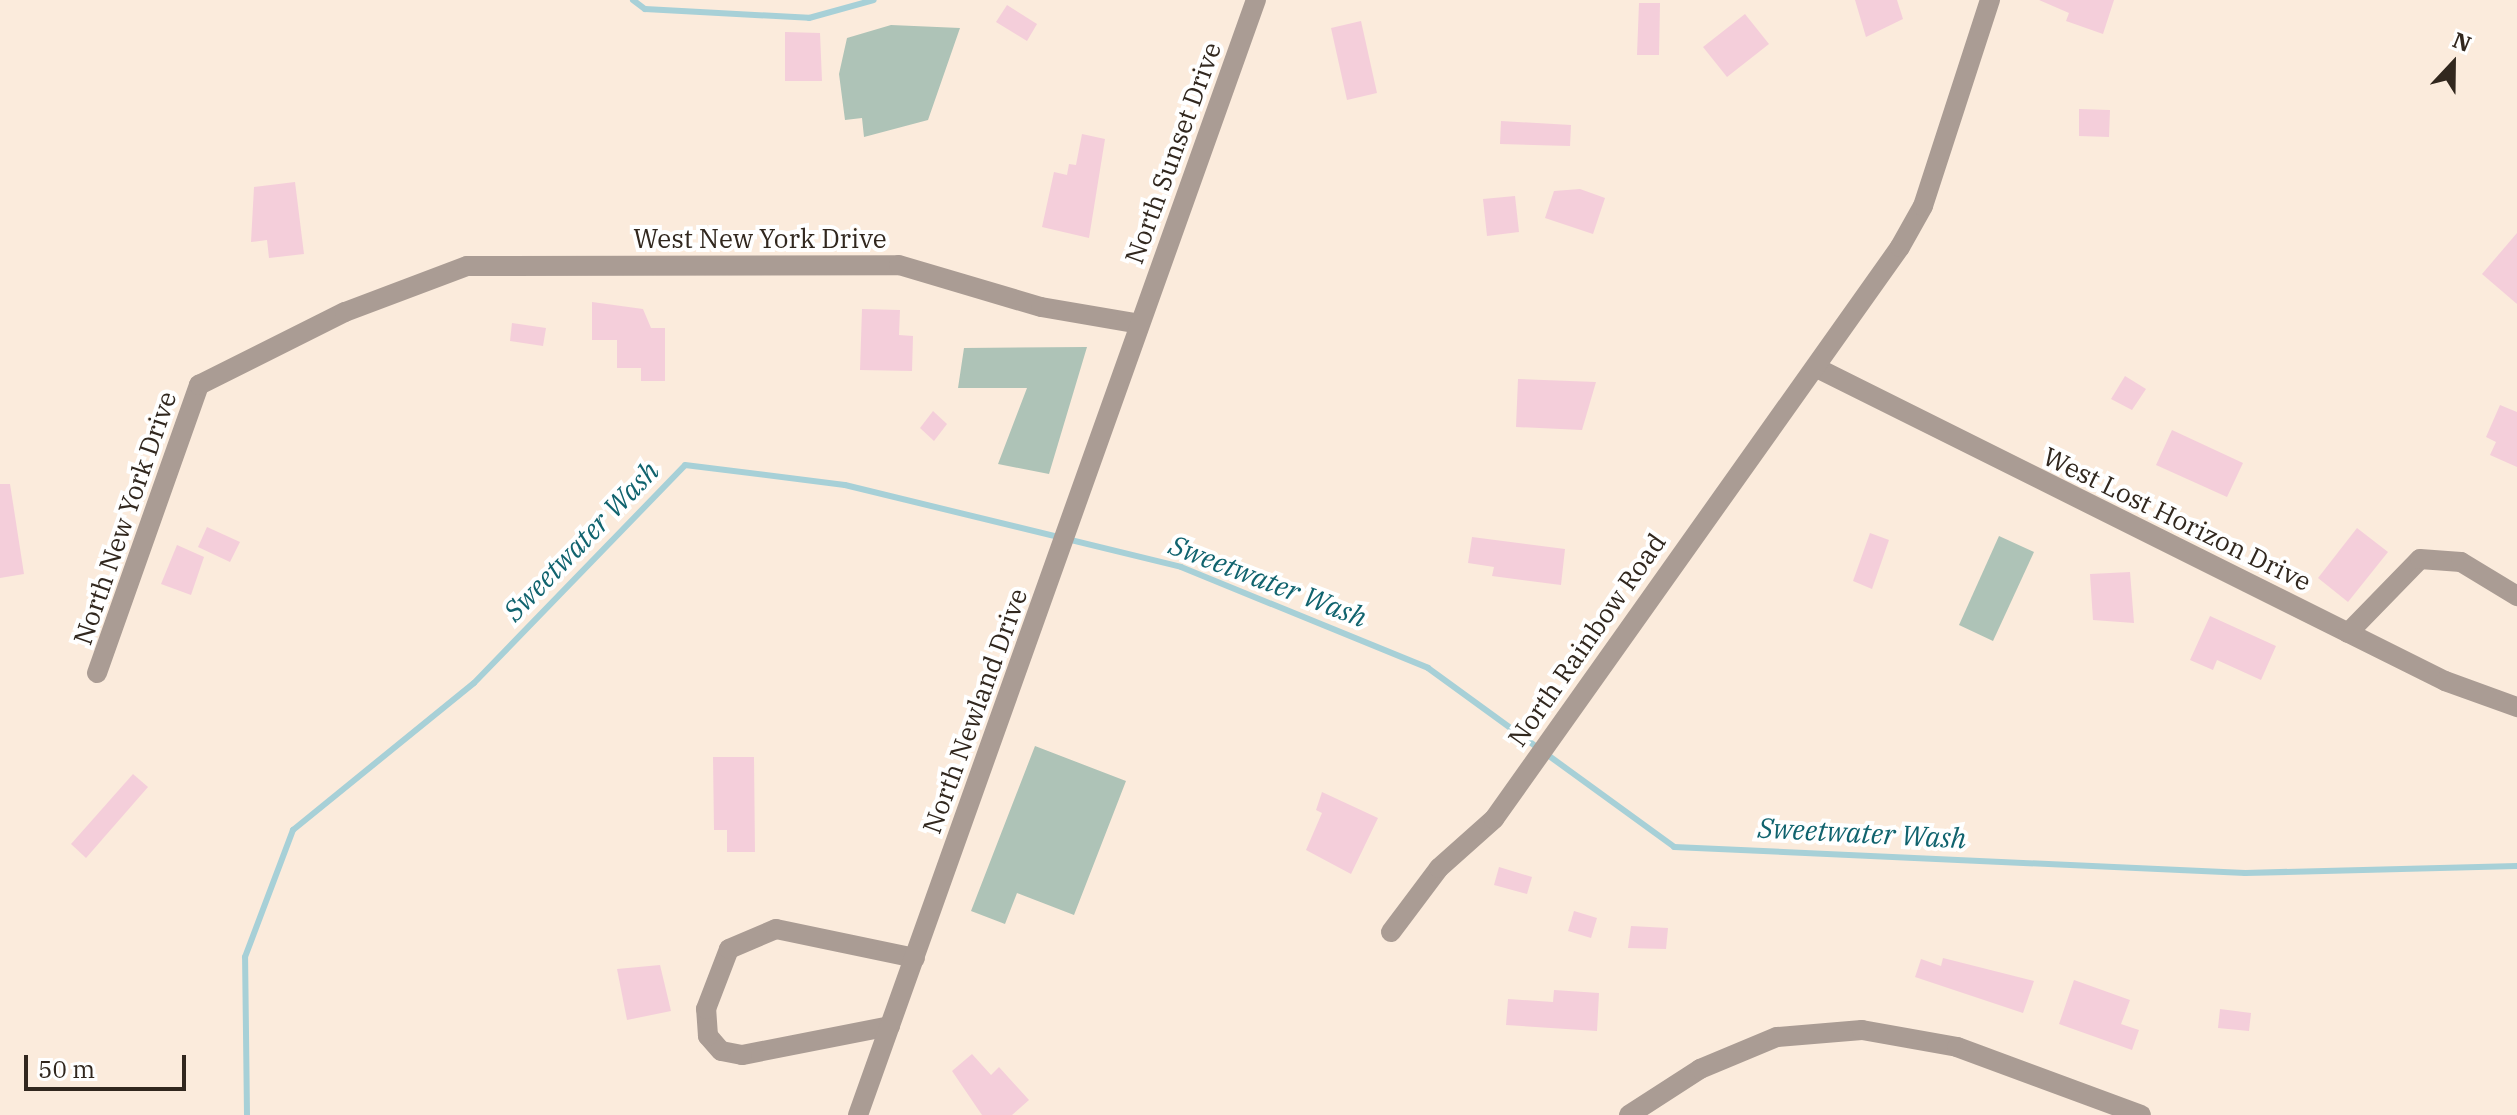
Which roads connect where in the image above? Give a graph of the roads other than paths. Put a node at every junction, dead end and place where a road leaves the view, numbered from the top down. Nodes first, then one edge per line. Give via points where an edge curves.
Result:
1 (1256, 0) edge
2 (1990, 0) edge
3 (467, 266) joint
4 (1140, 324) junction
5 (1817, 368) junction
6 (2517, 596) edge
7 (2348, 633) junction
8 (97, 673) dead end
9 (2517, 707) edge
10 (1391, 932) dead end
11 (915, 958) junction
12 (890, 1026) junction
13 (858, 1115) edge
14 (1629, 1115) edge
15 (2141, 1115) edge

1 - 4 street, North Sunset Drive
2 - 5 street, North Rainbow Road via 1923,206
3 - 4 street, West New York Drive via 899,265 1041,307
3 - 8 street, North New York Drive via 345,312 199,385
4 - 11 street, North Newland Drive
5 - 7 street, West Lost Horizon Drive
5 - 10 street, North Rainbow Road via 1494,819 1439,868
6 - 7 street via 2461,562 2420,559
7 - 9 street, West Lost Horizon Drive
11 - 12 street, North Newland Drive
11 - 12 street via 776,929 729,949 706,1009 708,1036 721,1051 742,1055
12 - 13 street, North Newland Drive
14 - 15 street via 1700,1069 1777,1037 1862,1030 1957,1047

